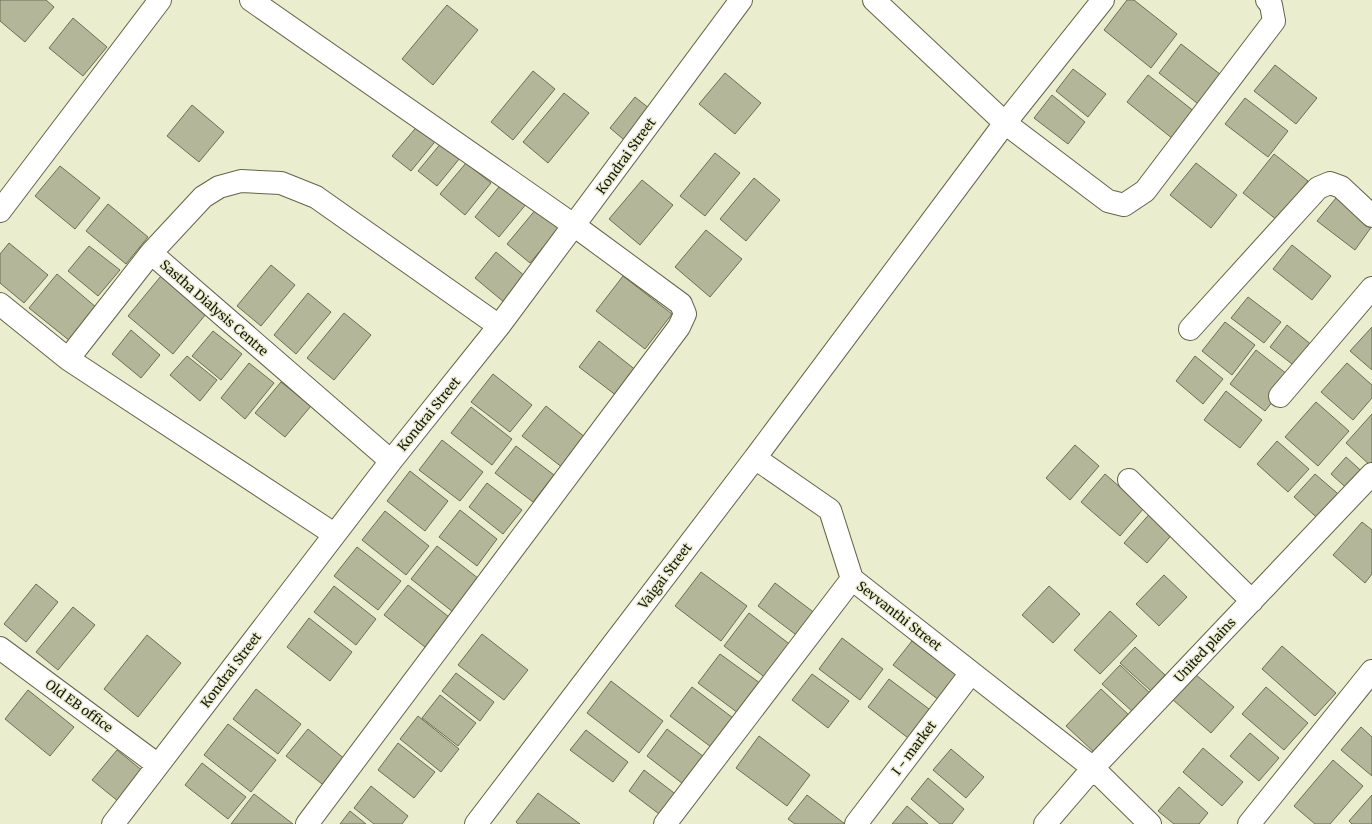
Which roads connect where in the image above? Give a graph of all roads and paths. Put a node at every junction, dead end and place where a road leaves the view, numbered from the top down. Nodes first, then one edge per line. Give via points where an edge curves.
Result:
1 (160, 0) edge
2 (251, 0) edge
3 (741, 0) edge
4 (874, 0) edge
5 (1103, 0) edge
6 (1267, 0) edge
7 (1005, 123) junction
8 (0, 212) edge
9 (1372, 216) edge
10 (575, 226) junction
11 (151, 253) junction
12 (1372, 288) edge
13 (0, 304) edge
14 (499, 326) junction
15 (1190, 330) dead end
16 (68, 359) junction
17 (1280, 396) dead end
18 (755, 458) junction
19 (391, 461) junction
20 (1372, 474) edge
21 (1129, 480) dead end
22 (334, 534) junction
23 (852, 579) junction
24 (1252, 601) junction
25 (2, 654) edge
26 (1372, 671) edge
27 (971, 673) junction
28 (158, 764) junction
29 (1093, 768) junction
30 (113, 824) edge
31 (307, 824) edge
32 (476, 824) edge
33 (665, 824) edge
34 (856, 824) edge
35 (1046, 824) edge
36 (1150, 824) edge
37 (1249, 824) edge

1 - 8 street
2 - 10 street
3 - 10 street, Kondrai Street
4 - 7 street
5 - 7 street, Vaigai Street
6 - 7 street via 1271,5 1274,21 1145,191 1124,205 1108,201
7 - 18 street, Vaigai Street
9 - 15 street via 1341,187 1330,183 1318,188
10 - 14 street, Kondrai Street
10 - 31 street via 681,304 685,314 674,334
11 - 14 street via 203,197 219,187 241,181 281,183 316,197
11 - 16 street, Sastha Dialysis Centre
11 - 19 street, Sastha Dialysis Centre
12 - 17 street
13 - 16 street
14 - 19 street, Kondrai Street
16 - 22 street
18 - 23 street via 830,510
18 - 32 street, Vaigai Street
19 - 22 street, Kondrai Street
20 - 24 street, United plains
21 - 24 street
22 - 28 street, Kondrai Street
23 - 27 street, Sevvanthi Street
23 - 33 street, Sevvanthi Street
24 - 29 street, United plains
25 - 28 street, Old EB office
26 - 37 street
27 - 29 street, Sevvanthi Street
27 - 34 street, I - market
28 - 30 street, Kondrai Street
29 - 35 street
29 - 36 street

